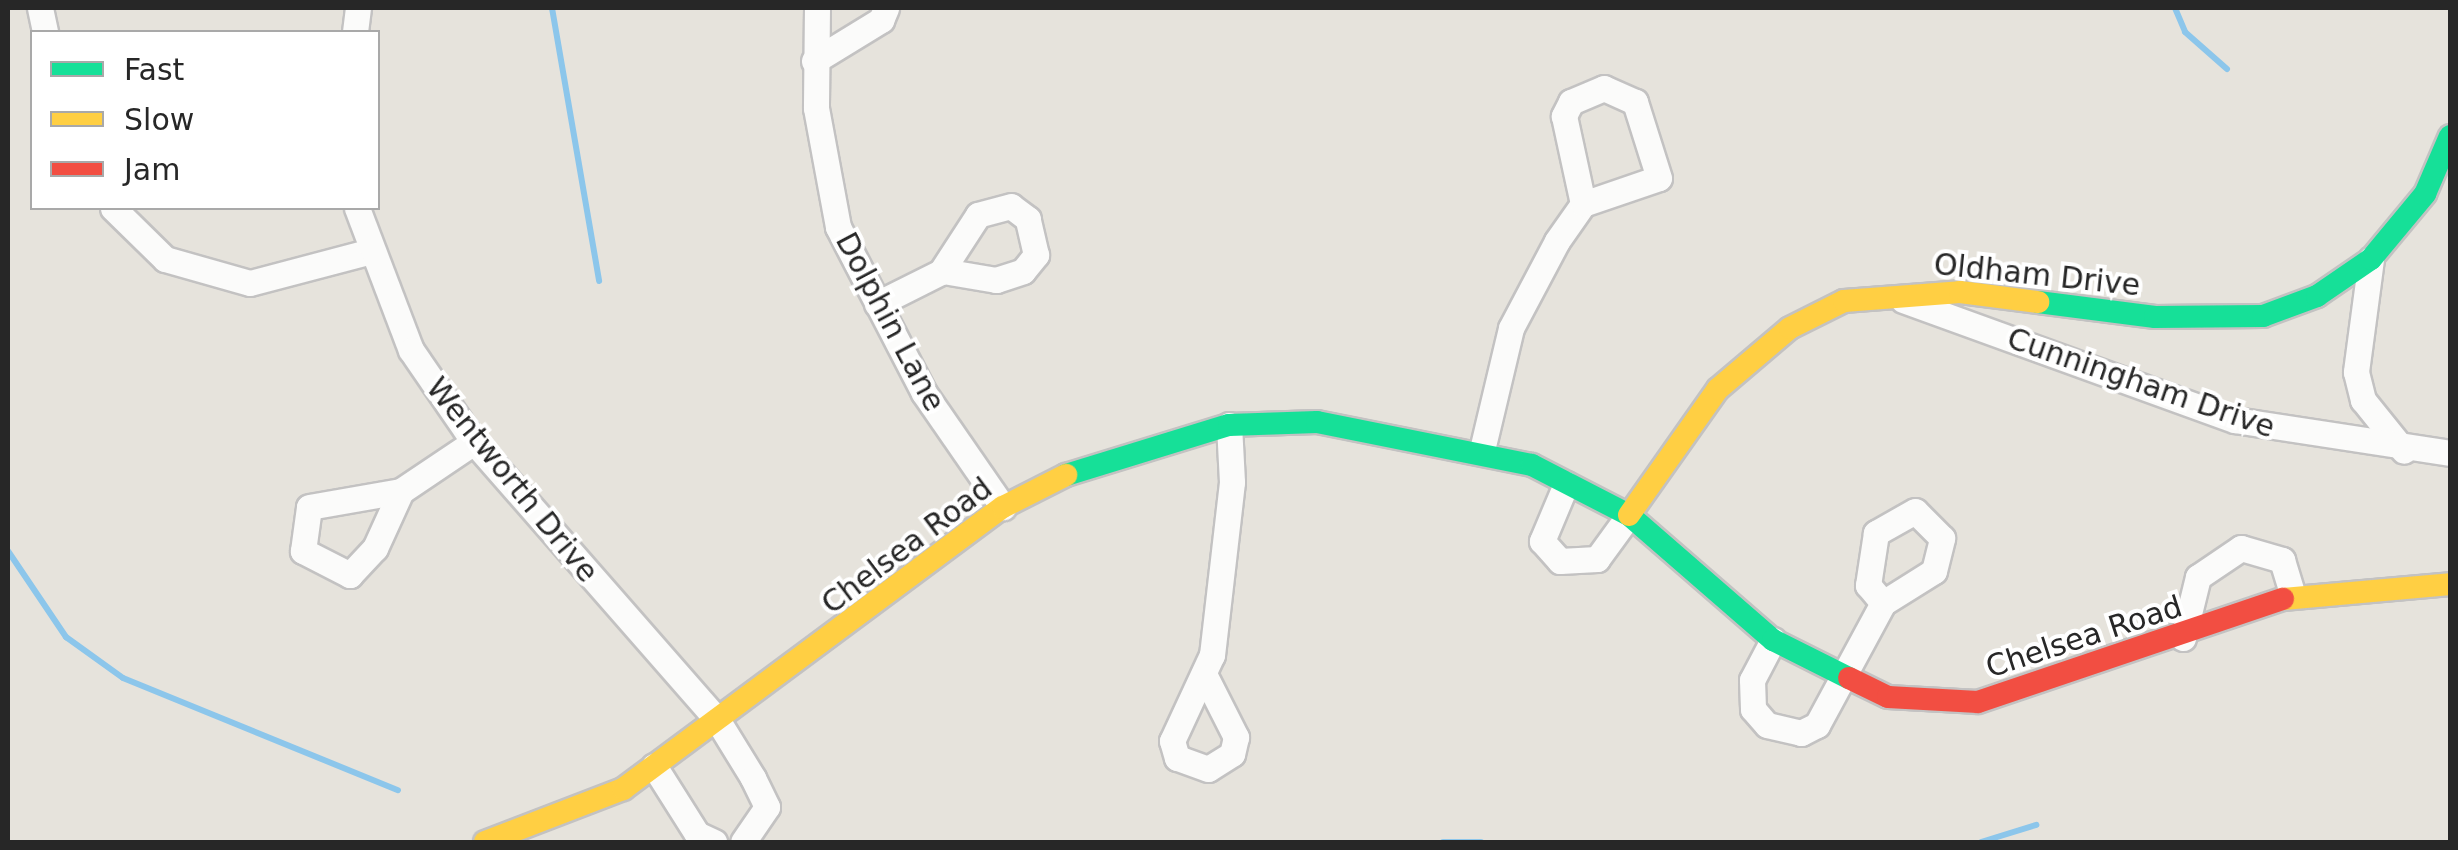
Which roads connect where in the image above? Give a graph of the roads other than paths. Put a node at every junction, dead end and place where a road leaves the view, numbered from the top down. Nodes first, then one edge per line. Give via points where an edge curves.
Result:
1 (817, 8) edge
2 (886, 8) edge
3 (814, 60) junction
4 (2450, 136) edge
5 (1583, 204) junction
6 (115, 210) edge
7 (358, 210) edge
8 (371, 251) junction
9 (2371, 259) junction
10 (941, 272) dead end
11 (1884, 293) junction
12 (877, 304) junction
13 (1229, 424) junction
14 (474, 442) junction
15 (1482, 450) junction
16 (2404, 451) junction
17 (2450, 453) edge
18 (1566, 484) junction
19 (400, 491) dead end
20 (1003, 507) junction
21 (1629, 515) junction
22 (2450, 584) edge
23 (2293, 594) junction
24 (1883, 603) dead end
25 (2183, 638) junction
26 (1773, 640) junction
27 (1204, 674) dead end
28 (1844, 678) junction
29 (718, 721) junction
30 (654, 766) junction
31 (486, 842) edge
32 (714, 842) edge
33 (743, 842) edge

1 - 3 street, Dolphin Lane
2 - 3 street via 881,20
3 - 12 street, Dolphin Lane via 838,226
4 - 9 street, Oldham Drive via 2425,194
5 - 5 street via 1564,116 1571,102 1604,88 1635,102 1659,178
5 - 15 street via 1511,328
6 - 8 street via 165,258 250,283
7 - 8 street, Wentworth Drive
8 - 14 street, Wentworth Drive via 411,350
9 - 11 street, Oldham Drive via 2317,296 2263,316 2154,317 1960,292
9 - 16 street via 2356,372 2364,400
10 - 12 street
11 - 16 street, Cunningham Drive via 2236,420
11 - 21 street, Oldham Drive via 1790,328 1718,389
12 - 20 street, Dolphin Lane
13 - 15 street, Chelsea Road via 1317,422
13 - 20 street, Chelsea Road via 1102,457
13 - 27 street via 1232,482
14 - 19 street
14 - 29 street, Wentworth Drive
15 - 18 street, Chelsea Road
16 - 17 street, Cunningham Drive
18 - 21 street, Chelsea Road
18 - 21 street via 1542,540 1560,561 1597,559
20 - 29 street, Chelsea Road
21 - 26 street, Chelsea Road
22 - 23 street, Chelsea Road
23 - 25 street, Chelsea Road
23 - 25 street via 2282,560 2241,548 2198,577
24 - 28 street
25 - 28 street, Chelsea Road via 1978,702 1888,697
26 - 28 street, Chelsea Road
26 - 28 street via 1750,696 1767,725 1801,733 1817,725
29 - 30 street, Chelsea Road
29 - 33 street, Wentworth Drive via 767,806
30 - 31 street, Chelsea Road via 552,824
30 - 32 street via 697,834

